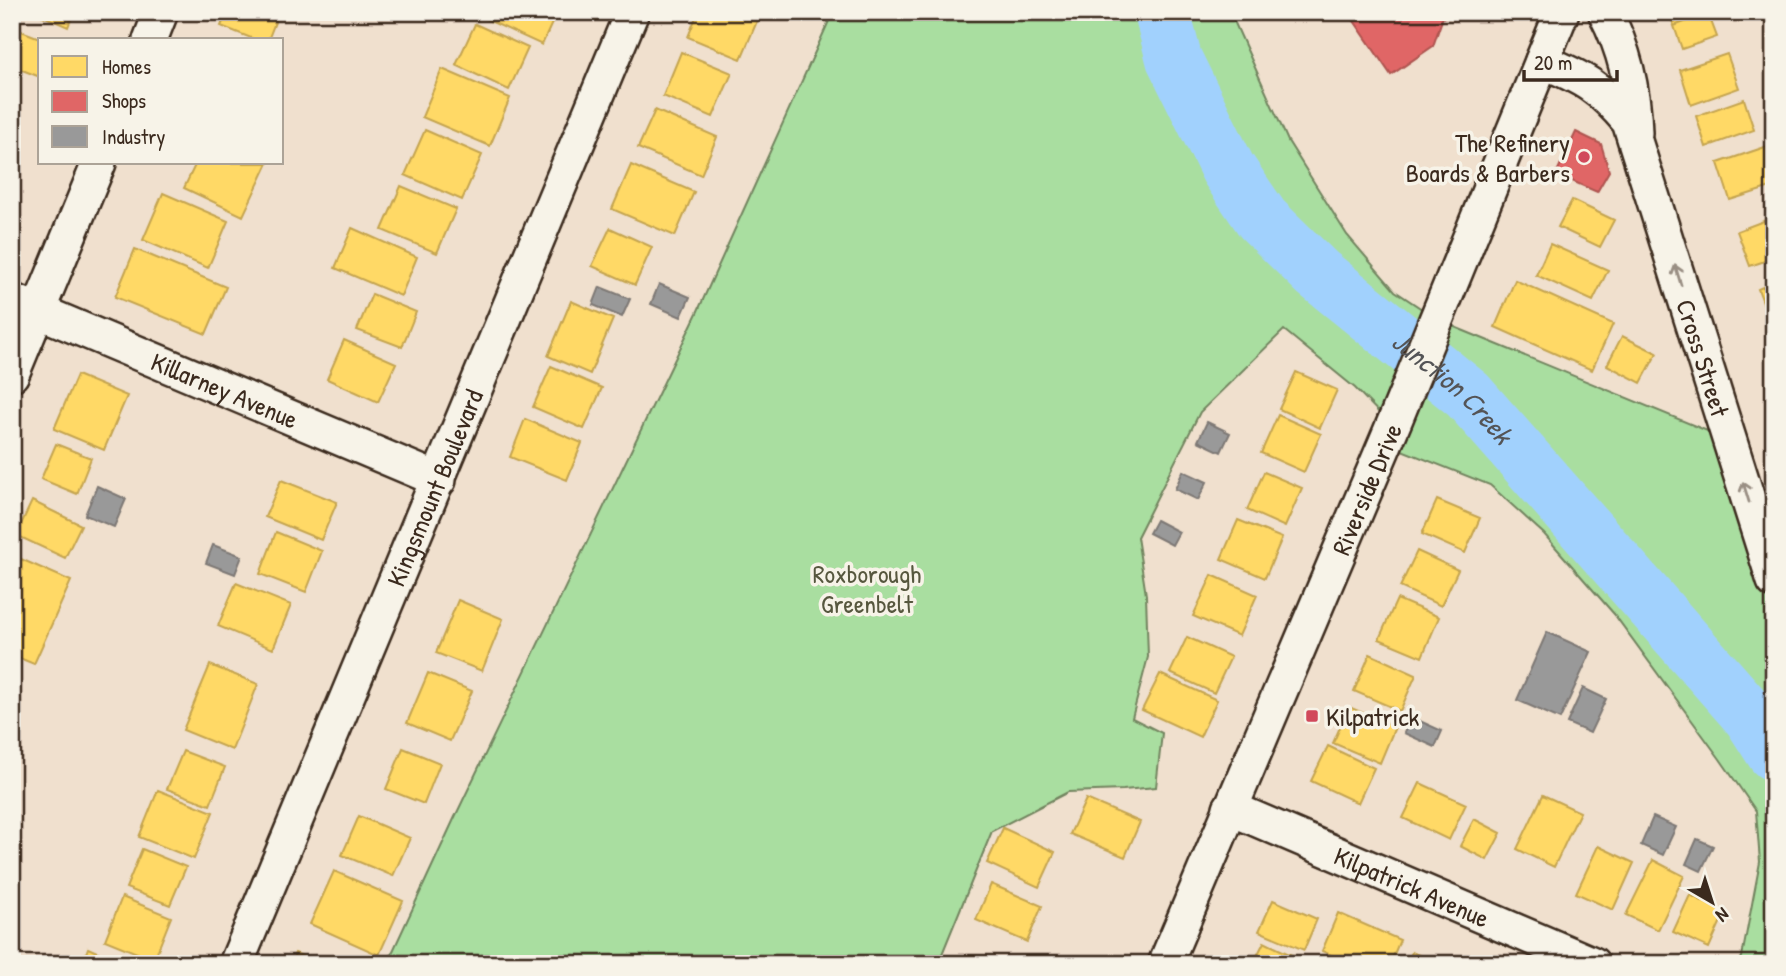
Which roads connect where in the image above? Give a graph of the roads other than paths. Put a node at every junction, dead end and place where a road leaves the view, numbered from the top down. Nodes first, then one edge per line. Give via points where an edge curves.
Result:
1 (161, 12) edge
2 (632, 12) edge
3 (1562, 12) edge
4 (1605, 12) edge
5 (151, 38) edge
6 (1542, 61) junction
7 (1635, 136) junction
8 (98, 164) edge
9 (25, 306) edge
10 (12, 374) edge
11 (439, 480) junction
12 (1774, 581) edge
13 (1230, 808) junction
14 (236, 964) edge
15 (1165, 964) edge
16 (1593, 964) edge

1 - 5 street
2 - 11 street, Kingsmount Boulevard
3 - 6 street, Riverside Drive
4 - 7 street, Cross Street via 1630,79
6 - 7 street, Cross Street via 1596,87 1629,122
6 - 13 street, Riverside Drive
12 -> 7 street, Cross Street
8 - 9 street
9 - 10 street
9 - 11 street, Killarney Avenue
11 - 14 street, Kingsmount Boulevard
13 - 15 street, Riverside Drive
13 - 16 street, Kilpatrick Avenue

